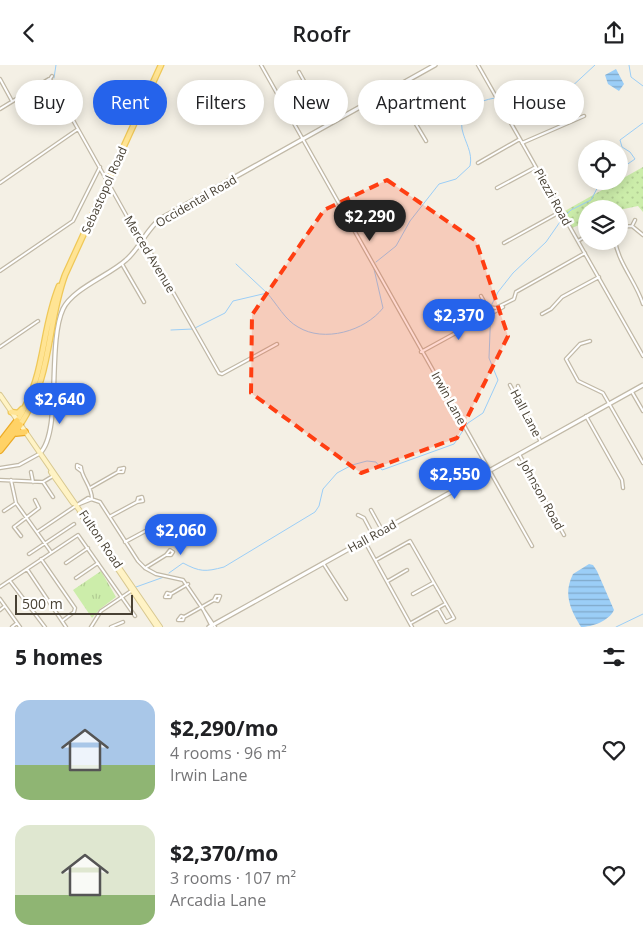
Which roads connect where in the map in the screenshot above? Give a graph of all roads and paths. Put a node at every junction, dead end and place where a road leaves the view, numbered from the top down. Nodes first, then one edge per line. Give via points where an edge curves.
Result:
1 (161, 65) edge
2 (261, 65) edge
3 (436, 65) edge
4 (478, 65) edge
5 (299, 72) dead end
6 (0, 79) edge
7 (303, 80) edge
8 (410, 80) edge
9 (274, 89) edge
10 (12, 101) junction
11 (0, 109) edge
12 (358, 109) edge
13 (294, 125) edge
14 (416, 125) edge
15 (562, 125) edge
16 (79, 129) junction
17 (302, 139) junction
18 (520, 139) junction
19 (426, 141) dead end
20 (522, 143) junction
21 (478, 163) dead end
22 (100, 167) junction
23 (536, 167) junction
24 (108, 181) junction
25 (0, 183) edge
26 (498, 188) dead end
27 (560, 212) junction
28 (635, 220) dead end
29 (628, 226) edge
30 (632, 226) junction
31 (643, 235) edge
32 (142, 241) junction
33 (578, 241) edge
34 (504, 243) dead end
35 (583, 250) edge
36 (618, 250) edge
37 (585, 253) junction
38 (72, 260) junction
39 (122, 263) junction
40 (0, 271) edge
41 (599, 277) junction
42 (481, 297) dead end
43 (144, 302) dead end
44 (643, 304) edge
45 (504, 306) dead end
46 (492, 309) junction
47 (542, 315) dead end
48 (38, 321) dead end
49 (590, 341) dead end
50 (277, 344) dead end
51 (0, 347) edge
52 (422, 351) junction
53 (643, 355) edge
54 (510, 385) dead end
55 (643, 385) edge
56 (518, 386) dead end
57 (632, 391) junction
58 (0, 395) edge
59 (31, 395) junction
60 (609, 403) junction
61 (520, 404) junction
62 (643, 411) edge
63 (11, 412) junction
64 (586, 416) junction
65 (19, 423) junction
66 (25, 432) junction
67 (12, 437) junction
68 (541, 442) junction
69 (0, 443) edge
70 (0, 450) edge
71 (40, 453) junction
72 (519, 454) junction
73 (643, 463) edge
74 (0, 468) edge
75 (489, 470) junction
76 (81, 471) dead end
77 (31, 472) dead end
78 (118, 473) dead end
79 (54, 475) junction
80 (11, 479) junction
81 (0, 480) edge
82 (32, 482) junction
83 (43, 482) junction
84 (90, 488) junction
85 (623, 488) dead end
86 (53, 497) dead end
87 (92, 499) junction
88 (35, 500) dead end
89 (137, 502) dead end
90 (16, 503) junction
91 (76, 505) junction
92 (371, 510) dead end
93 (4, 511) dead end
94 (358, 515) dead end
95 (111, 516) junction
96 (26, 518) junction
97 (74, 524) dead end
98 (151, 528) dead end
99 (382, 530) junction
100 (37, 532) junction
101 (373, 535) junction
102 (564, 535) dead end
103 (21, 536) dead end
104 (364, 540) junction
105 (125, 542) junction
106 (45, 544) junction
107 (532, 546) dead end
108 (88, 548) junction
109 (51, 552) junction
110 (29, 555) dead end
111 (166, 555) dead end
112 (41, 559) junction
113 (376, 560) junction
114 (66, 563) dead end
115 (98, 563) junction
116 (323, 563) junction
117 (145, 568) junction
118 (27, 569) junction
119 (408, 570) dead end
120 (76, 577) dead end
121 (10, 581) junction
122 (388, 581) junction
123 (433, 583) junction
124 (188, 584) junction
125 (0, 587) edge
126 (133, 589) junction
127 (171, 593) dead end
128 (413, 594) dead end
129 (121, 597) junction
130 (0, 599) edge
131 (346, 599) dead end
132 (214, 600) dead end
133 (444, 603) junction
134 (5, 607) junction
135 (202, 607) junction
136 (438, 608) junction
137 (0, 610) edge
138 (135, 616) dead end
139 (184, 617) dead end
140 (62, 621) junction
141 (123, 621) dead end
142 (17, 623) junction
143 (410, 623) junction
144 (212, 626) edge
145 (12, 627) edge
146 (20, 627) edge
147 (45, 627) edge
148 (66, 627) edge
149 (91, 627) edge
150 (112, 627) edge
151 (158, 627) edge
152 (412, 627) edge

1 - 24 main road, Sebastopol Road
2 - 9 street, Irwin Lane
3 - 8 street, Occidental Road
4 - 18 street, Piezzi Road
5 - 7 street
6 - 10 street
10 - 11 street
10 - 16 street, Merced Avenue via 51,77
12 - 17 street, Occidental Road
13 - 17 street, Irwin Lane
14 - 19 street
15 - 20 street
16 - 22 street, Merced Avenue
16 - 25 street
17 - 32 street, Occidental Road via 160,219
17 - 52 street, Irwin Lane
18 - 20 street, Piezzi Road
18 - 21 street
20 - 23 street, Piezzi Road
22 - 24 street, Merced Avenue
22 - 40 street via 73,221
23 - 26 street
23 - 27 street, Piezzi Road
24 - 32 street, Merced Avenue
24 - 38 main road, Sebastopol Road
27 - 33 street, Piezzi Road
27 - 34 street
28 - 30 street
29 - 30 street
30 - 31 street
32 - 39 street, Occidental Road
32 - 50 street, Merced Avenue via 219,373
35 - 37 street, Piezzi Road
36 - 44 street
37 - 41 street, Piezzi Road
37 - 46 street via 516,292 514,299
38 - 59 main road, Sebastopol Road via 53,302 42,361
38 - 65 main road, Sebastopol Road via 58,297 43,377 34,401
39 - 43 street
39 - 71 street, Occidental Road via 73,297 63,309 55,350 49,439
41 - 47 street via 562,297
41 - 53 street, Piezzi Road
42 - 46 street
45 - 46 street
46 - 52 street via 488,315
48 - 51 street
49 - 60 street via 580,345 566,359 578,381 603,393
52 - 75 street, Irwin Lane
54 - 61 street, Hall Lane
55 - 57 street, Hall Road
56 - 61 street
57 - 60 street, Hall Road
57 - 62 street
58 - 63 main road, Fulton Road
59 - 63 main road via 20,413
59 - 65 main road, Sebastopol Road
60 - 64 street, Hall Road
60 - 73 street
61 - 68 street, Hall Lane
63 - 65 main road, Fulton Road
64 - 68 street, Hall Road
64 - 85 street via 622,480
65 - 66 main road, Fulton Road
65 - 67 highway
65 - 69 highway
66 - 67 highway via 19,431
66 - 71 main road, Fulton Road
67 - 70 highway
68 - 72 street, Hall Road
71 - 74 street via 23,464
71 - 79 main road, Fulton Road
71 - 91 main road, Fulton Road
72 - 75 street, Hall Road
72 - 102 street, Johnson Road
75 - 99 street, Hall Road
75 - 107 street, Irwin Lane
76 - 84 street
77 - 82 street
78 - 84 street
79 - 83 street
79 - 91 main road, Fulton Road
80 - 81 street
80 - 82 street
80 - 90 street
82 - 83 street
83 - 86 street
84 - 87 street
87 - 91 street
87 - 95 street via 100,501
88 - 96 street via 39,508
89 - 95 street
90 - 93 street
90 - 96 street
91 - 100 street
91 - 126 main road, Fulton Road
92 - 99 street
94 - 101 street via 364,518
95 - 105 street
96 - 100 street
96 - 103 street via 14,527
97 - 106 street
98 - 105 street
99 - 101 street, Hall Road
100 - 106 street
101 - 104 street, Hall Road
104 - 113 street
104 - 116 street, Hall Road
105 - 117 street
106 - 109 street
106 - 110 street
108 - 109 street via 78,535
108 - 114 street
108 - 115 street
109 - 112 street
111 - 117 street
112 - 118 street
112 - 140 street via 75,609
113 - 122 street
113 - 123 street via 410,541
115 - 120 street
115 - 129 street
116 - 131 street
116 - 144 street, Hall Road
117 - 124 street
118 - 121 street
118 - 140 street
119 - 122 street
121 - 125 street
121 - 147 street
122 - 143 street
123 - 128 street
123 - 133 street
124 - 127 street
124 - 135 street
126 - 129 street
126 - 151 main road, Fulton Road
129 - 138 street
129 - 149 street via 98,613
130 - 134 street
132 - 135 street
133 - 136 street
133 - 136 street via 454,618 446,622
134 - 137 street
134 - 142 street
135 - 139 street
135 - 144 street
136 - 143 street
140 - 148 street
141 - 150 street
142 - 145 street
142 - 146 street
143 - 152 street

